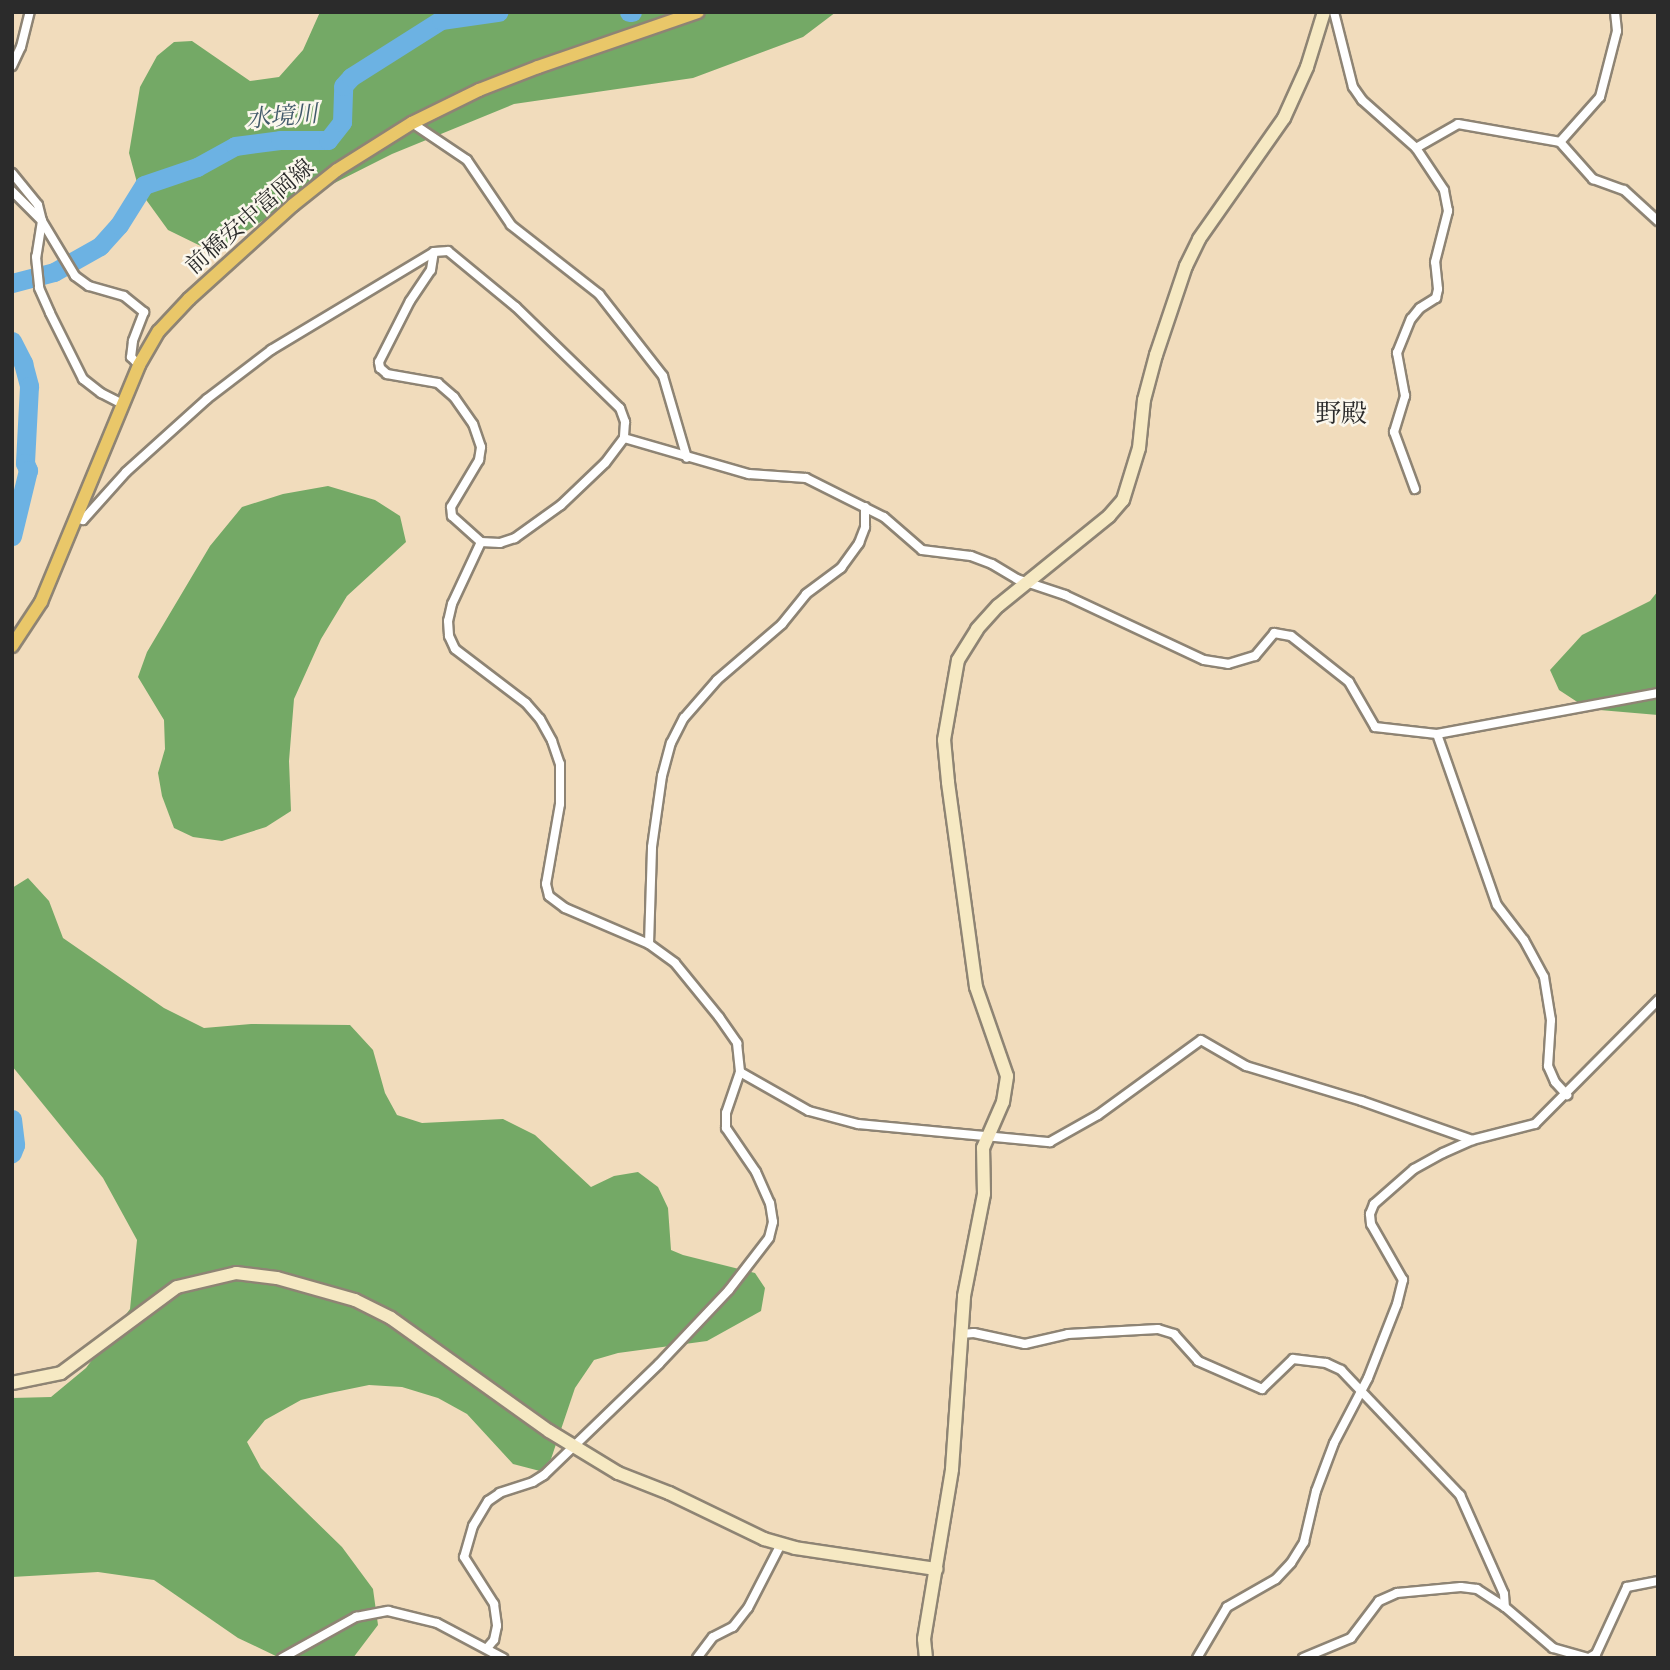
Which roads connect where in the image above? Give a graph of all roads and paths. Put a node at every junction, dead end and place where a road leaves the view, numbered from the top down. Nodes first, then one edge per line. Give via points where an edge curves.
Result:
1 (30, 12) edge
2 (698, 12) edge
3 (1324, 12) edge
4 (1334, 12) edge
5 (1615, 12) edge
6 (12, 66) edge
7 (412, 123) junction
8 (1560, 142) junction
9 (1416, 148) junction
10 (12, 173) edge
11 (12, 191) edge
12 (43, 221) junction
13 (1658, 221) edge
14 (434, 252) junction
15 (139, 365) junction
16 (123, 404) junction
17 (624, 439) junction
18 (687, 457) junction
19 (1415, 489) dead end
20 (865, 507) junction
21 (75, 518) junction
22 (481, 542) junction
23 (1027, 583) junction
24 (12, 646) edge
25 (1658, 693) edge
26 (1437, 734) junction
27 (649, 944) junction
28 (1658, 1000) edge
29 (740, 1072) junction
30 (1567, 1096) junction
31 (986, 1135) junction
32 (1472, 1140) junction
33 (960, 1334) junction
34 (12, 1384) edge
35 (1362, 1389) junction
36 (572, 1446) junction
37 (780, 1544) junction
38 (936, 1569) junction
39 (1658, 1581) edge
40 (1505, 1607) junction
41 (488, 1647) junction
42 (282, 1658) edge
43 (503, 1658) edge
44 (697, 1658) edge
45 (926, 1658) edge
46 (1197, 1658) edge
47 (1303, 1658) edge
48 (1588, 1658) edge

1 - 6 street
2 - 7 main road, 前橋安中富岡線 via 526,71
3 - 23 street via 1307,67 1284,118 1199,239 1186,266 1156,355 1144,400 1139,448 1123,500 1110,516
4 - 9 street via 1353,87
5 - 8 street via 1617,31 1600,97
7 - 15 main road, 前橋安中富岡線 via 337,170 293,205 189,299 159,331
7 - 18 street via 467,160 511,225 599,293 663,376
8 - 9 street via 1458,124
8 - 13 street via 1593,179 1624,190
9 - 19 street via 1444,190 1448,211 1435,262 1436,298 1411,319 1397,353 1405,396 1394,432
10 - 12 street via 33,196
11 - 12 street
12 - 15 street via 75,276 89,286 137,303 144,312 131,357
12 - 16 street via 36,257 39,288 83,379
14 - 17 street via 448,251 481,276 605,391 620,408
14 - 21 street via 271,350 207,399 126,472 83,520
14 - 22 street via 431,270 391,335 380,368 390,375 438,383 473,424 481,447 479,460 451,507 452,516
15 - 16 main road, 前橋安中富岡線
16 - 21 main road, 前橋安中富岡線
17 - 18 street
17 - 22 street via 561,505 515,538
18 - 20 street via 749,474 806,478
20 - 23 street via 922,550 971,556
20 - 27 street via 859,543 841,568 806,594 782,624 717,680 684,718 671,743 652,847
21 - 24 main road, 前橋安中富岡線 via 41,602
22 - 27 street via 452,604 449,636 455,649 526,703 552,741 560,764 560,804 546,884 549,896 565,908
23 - 26 street via 1065,595 1204,660 1228,664 1255,656 1274,633 1291,636 1349,682 1376,727
23 - 31 street via 977,629 958,660 944,740 976,987 1007,1076 1003,1102
25 - 26 street
26 - 30 street via 1497,905 1544,976 1551,1020 1548,1066
27 - 29 street via 675,963 719,1017 737,1043
28 - 30 street
29 - 31 street via 809,1111 858,1124
29 - 36 street via 726,1113 726,1128 756,1172 770,1203 773,1222 769,1238 729,1290 659,1364
30 - 32 street via 1535,1124
31 - 32 street via 1051,1142 1098,1115 1201,1040 1246,1066
31 - 33 street via 984,1194
32 - 35 street via 1414,1169 1374,1204 1371,1224 1403,1280
33 - 35 street via 1025,1344 1068,1334 1158,1329 1174,1334 1198,1361 1262,1389 1293,1359 1326,1363
33 - 38 street via 952,1469
34 - 36 street via 61,1373 177,1287 236,1273 277,1278 355,1300 379,1312
35 - 40 street via 1460,1495 1504,1594
35 - 46 street via 1334,1443 1298,1553 1276,1578 1227,1607
36 - 37 street via 618,1473
36 - 41 street via 533,1482 492,1497 473,1525 464,1557 494,1604 497,1626
37 - 38 street
37 - 44 street via 748,1608 733,1627 713,1637
38 - 45 street
39 - 48 street via 1627,1587 1596,1654
40 - 47 street via 1477,1589 1397,1593 1379,1601 1350,1638
40 - 48 street via 1553,1648
41 - 42 street via 438,1623 388,1611 356,1617
41 - 43 street

